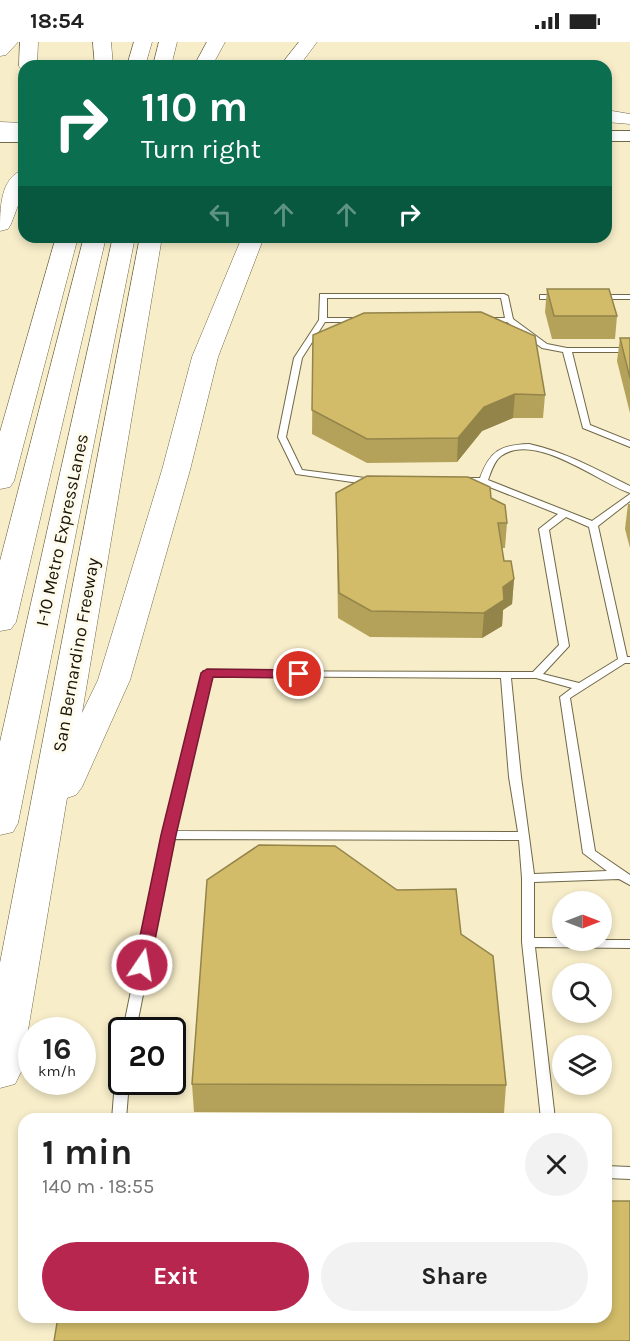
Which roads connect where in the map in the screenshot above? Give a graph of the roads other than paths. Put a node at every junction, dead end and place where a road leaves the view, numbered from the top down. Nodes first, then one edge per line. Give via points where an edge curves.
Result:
1 (9, 42) edge
2 (28, 42) edge
3 (102, 42) edge
4 (121, 42) edge
5 (143, 42) edge
6 (168, 42) edge
7 (216, 42) edge
8 (313, 47) edge
9 (0, 51) edge
10 (28, 60) edge
11 (104, 60) edge
12 (116, 60) edge
13 (138, 60) edge
14 (164, 60) edge
15 (206, 60) edge
16 (297, 60) edge
17 (0, 119) edge
18 (18, 119) edge
19 (0, 128) edge
20 (18, 129) edge
21 (0, 137) edge
22 (18, 137) edge
23 (18, 184) edge
24 (0, 224) edge
25 (65, 243) edge
26 (94, 243) edge
27 (123, 243) edge
28 (150, 243) edge
29 (251, 243) edge
30 (543, 297) dead end
31 (576, 297) edge
32 (586, 297) edge
33 (630, 297) edge
34 (323, 320) junction
35 (509, 320) junction
36 (567, 350) junction
37 (630, 350) edge
38 (630, 444) edge
39 (0, 481) edge
40 (483, 481) junction
41 (381, 482) edge
42 (449, 482) edge
43 (630, 490) edge
44 (630, 497) edge
45 (564, 514) junction
46 (593, 525) junction
47 (0, 622) edge
48 (627, 660) edge
49 (506, 675) junction
50 (536, 675) junction
51 (580, 687) junction
52 (0, 823) edge
53 (44, 830) junction
54 (169, 835) junction
55 (524, 836) junction
56 (528, 878) junction
57 (626, 878) edge
58 (528, 942) junction
59 (630, 944) edge
60 (132, 1017) edge
61 (0, 1072) edge
62 (121, 1095) edge
63 (119, 1113) edge
64 (547, 1113) edge
65 (612, 1172) edge
66 (630, 1173) edge

1 - 9 highway
2 - 10 highway
3 - 11 highway
4 - 12 highway
5 - 13 highway
6 - 14 highway
7 - 15 highway
8 - 16 highway
17 - 18 main road
19 - 20 highway
21 - 22 main road
23 - 24 highway
25 - 39 highway
26 - 47 highway, I-10 Metro ExpressLanes
27 - 52 highway, I-10 Metro ExpressLanes
28 - 53 highway, San Bernardino Freeway
29 - 53 highway via 200,375 114,680
30 - 31 lane
32 - 33 lane
34 - 35 lane
34 - 35 lane via 322,296 504,296
34 - 41 lane via 298,358 282,437 299,472
35 - 36 lane via 545,346
36 - 37 lane
36 - 38 lane via 586,426
40 - 42 lane
40 - 43 lane via 499,454 518,446 539,446
40 - 45 lane
44 - 46 lane
45 - 46 lane
45 - 50 lane via 543,529 564,646
46 - 48 lane
48 - 51 lane
49 - 50 lane
49 - 54 lane via 207,673
49 - 55 lane
50 - 51 lane
51 - 57 lane via 565,697 589,853
53 - 61 highway, San Bernardino Freeway
54 - 55 lane
54 - 60 lane
55 - 56 lane
56 - 57 lane
56 - 58 lane
58 - 59 lane
58 - 64 lane
62 - 63 lane
65 - 66 lane

